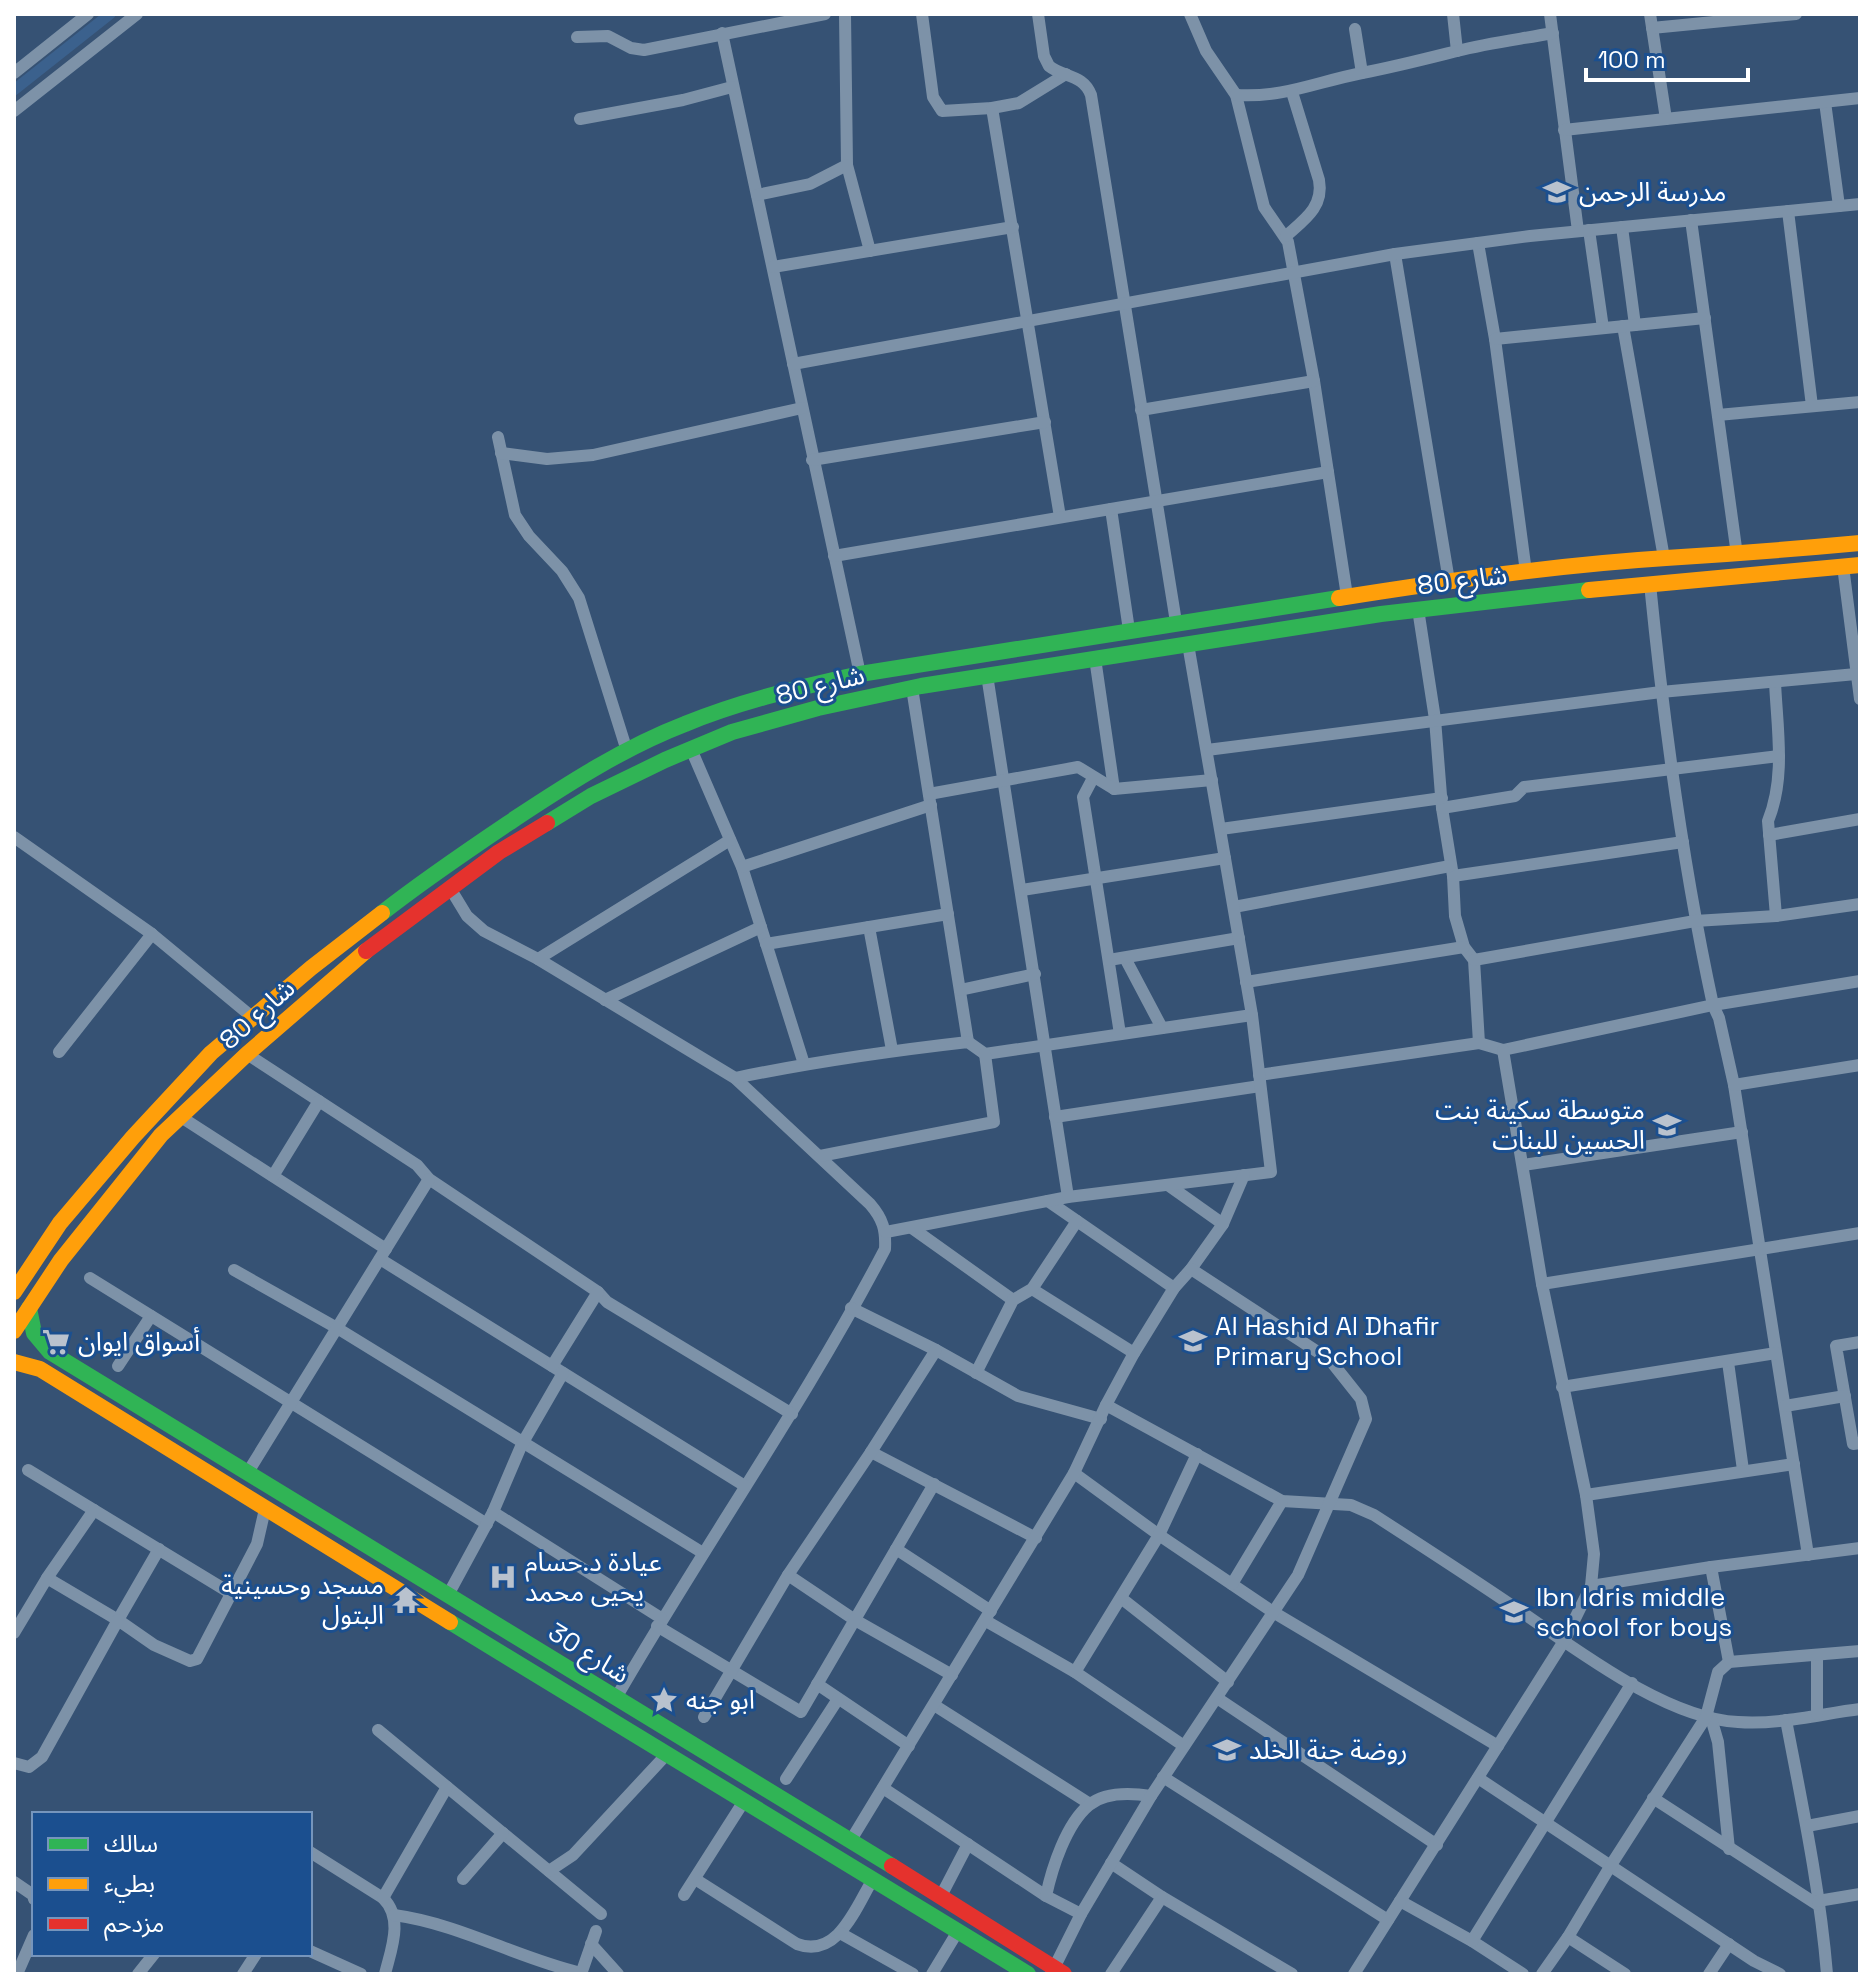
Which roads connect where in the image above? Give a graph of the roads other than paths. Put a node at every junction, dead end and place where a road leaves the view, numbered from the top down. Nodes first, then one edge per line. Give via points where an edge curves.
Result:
1 (88, 14) edge
2 (137, 14) edge
3 (825, 14) edge
4 (845, 14) edge
5 (922, 14) edge
6 (1038, 14) edge
7 (1190, 14) edge
8 (1453, 14) edge
9 (1550, 14) edge
10 (1650, 14) edge
11 (1796, 14) edge
12 (1731, 17) edge
13 (1652, 28) junction
14 (1355, 29) dead end
15 (722, 33) junction
16 (1553, 33) junction
17 (577, 37) dead end
18 (1457, 51) junction
19 (14, 73) edge
20 (1362, 73) junction
21 (1066, 74) junction
22 (732, 87) junction
23 (1292, 92) junction
24 (1236, 95) junction
25 (1860, 98) edge
26 (1825, 102) junction
27 (992, 108) junction
28 (14, 111) edge
29 (580, 119) dead end
30 (1666, 119) junction
31 (1564, 130) junction
32 (847, 165) junction
33 (757, 195) junction
34 (1860, 204) edge
35 (1839, 206) junction
36 (1788, 211) junction
37 (1691, 220) junction
38 (1013, 227) junction
39 (1622, 227) junction
40 (1584, 231) junction
41 (1286, 236) junction
42 (1478, 243) junction
43 (870, 251) junction
44 (1395, 254) junction
45 (773, 267) junction
46 (1294, 272) junction
47 (1123, 305) junction
48 (1705, 318) junction
49 (1028, 321) junction
50 (1629, 326) junction
51 (1603, 328) junction
52 (1495, 339) junction
53 (793, 364) junction
54 (1314, 381) junction
55 (1860, 402) edge
56 (1812, 406) junction
57 (802, 408) junction
58 (1141, 410) junction
59 (1718, 415) junction
60 (1045, 422) junction
61 (498, 437) dead end
62 (501, 453) junction
63 (812, 460) junction
64 (1328, 472) junction
65 (1156, 501) junction
66 (1111, 509) junction
67 (1060, 517) junction
68 (1860, 543) edge
69 (1737, 555) junction
70 (834, 556) junction
71 (1664, 558) junction
72 (1860, 565) edge
73 (1843, 566) junction
74 (1526, 572) junction
75 (1449, 581) junction
76 (1650, 584) junction
77 (1375, 593) junction
78 (1347, 596) junction
79 (1320, 601) junction
80 (1418, 609) junction
81 (1381, 614) junction
82 (1176, 622) junction
83 (1324, 623) junction
84 (1129, 630) junction
85 (1188, 644) junction
86 (1095, 658) junction
87 (860, 674) junction
88 (1856, 674) junction
89 (987, 675) junction
90 (1775, 682) junction
91 (912, 688) junction
92 (1661, 692) junction
93 (1860, 699) edge
94 (1435, 719) junction
95 (691, 749) junction
96 (1207, 750) junction
97 (627, 751) junction
98 (1779, 756) junction
99 (1674, 768) junction
100 (1093, 778) junction
101 (1004, 780) junction
102 (1212, 780) junction
103 (1114, 789) junction
104 (930, 799) junction
105 (1442, 803) junction
106 (1860, 819) edge
107 (1221, 829) junction
108 (1769, 835) junction
109 (14, 837) edge
110 (730, 840) junction
111 (1683, 842) junction
112 (1225, 858) junction
113 (742, 867) junction
114 (1452, 871) junction
115 (1096, 878) junction
116 (450, 888) junction
117 (1022, 890) junction
118 (1860, 904) edge
119 (1234, 907) junction
120 (948, 914) junction
121 (1776, 916) junction
122 (1695, 921) junction
123 (761, 927) junction
124 (869, 927) junction
125 (152, 934) junction
126 (1239, 938) junction
127 (766, 944) junction
128 (1464, 947) junction
129 (1125, 958) junction
130 (538, 959) junction
131 (1109, 960) junction
132 (1474, 960) junction
133 (1035, 974) junction
134 (1860, 981) edge
135 (1246, 982) junction
136 (960, 990) junction
137 (605, 1000) junction
138 (1713, 1005) junction
139 (1252, 1015) junction
140 (251, 1016) junction
141 (1162, 1028) junction
142 (1120, 1034) junction
143 (968, 1042) junction
144 (1479, 1043) junction
145 (1046, 1045) junction
146 (892, 1050) junction
147 (1503, 1050) junction
148 (59, 1052) dead end
149 (247, 1054) junction
150 (985, 1054) junction
151 (804, 1064) junction
152 (1860, 1065) edge
153 (735, 1078) junction
154 (1260, 1081) junction
155 (1734, 1085) junction
156 (319, 1101) junction
157 (181, 1117) junction
158 (1055, 1117) junction
159 (1742, 1132) junction
160 (820, 1156) junction
161 (1523, 1165) junction
162 (1244, 1175) junction
163 (273, 1176) junction
164 (429, 1179) junction
165 (1168, 1185) junction
166 (1068, 1197) junction
167 (1048, 1201) junction
168 (1077, 1221) junction
169 (1223, 1224) junction
170 (912, 1228) junction
171 (886, 1232) junction
172 (1860, 1233) edge
173 (1761, 1248) junction
174 (383, 1254) junction
175 (1191, 1269) junction
176 (234, 1270) dead end
177 (90, 1278) dead end
178 (1542, 1284) junction
179 (1174, 1288) junction
180 (1032, 1289) junction
181 (14, 1292) edge
182 (598, 1292) junction
183 (1013, 1300) junction
184 (29, 1308) junction
185 (851, 1308) junction
186 (151, 1316) junction
187 (337, 1328) junction
188 (14, 1331) edge
189 (1860, 1342) edge
190 (42, 1346) junction
191 (936, 1350) junction
192 (1134, 1353) junction
193 (1776, 1353) junction
194 (1728, 1362) junction
195 (22, 1363) edge
196 (118, 1366) dead end
197 (558, 1370) junction
198 (976, 1373) junction
199 (1562, 1387) junction
200 (1845, 1396) junction
201 (291, 1402) junction
202 (1106, 1405) junction
203 (1785, 1406) junction
204 (792, 1414) junction
205 (1101, 1419) junction
206 (1860, 1443) edge
207 (522, 1444) junction
208 (871, 1452) junction
209 (1197, 1454) junction
210 (1794, 1464) junction
211 (28, 1470) dead end
212 (1743, 1470) junction
213 (248, 1472) junction
214 (1074, 1473) junction
215 (934, 1484) junction
216 (745, 1486) junction
217 (1586, 1495) junction
218 (1282, 1501) junction
219 (1329, 1503) junction
220 (265, 1509) junction
221 (94, 1510) junction
222 (490, 1518) junction
223 (1159, 1535) junction
224 (1036, 1538) junction
225 (1860, 1548) edge
226 (159, 1549) junction
227 (896, 1549) junction
228 (703, 1553) junction
229 (1808, 1555) junction
230 (1711, 1567) junction
231 (788, 1575) junction
232 (47, 1578) junction
233 (1232, 1584) junction
234 (1591, 1586) junction
235 (232, 1594) junction
236 (448, 1595) junction
237 (1121, 1598) junction
238 (1273, 1612) junction
239 (988, 1616) junction
240 (118, 1620) junction
241 (855, 1620) junction
242 (659, 1622) junction
243 (14, 1633) edge
244 (1564, 1641) junction
245 (536, 1649) junction
246 (1860, 1651) edge
247 (1817, 1656) junction
248 (1729, 1662) junction
249 (560, 1663) junction
250 (525, 1668) junction
251 (1075, 1672) junction
252 (731, 1673) junction
253 (952, 1675) junction
254 (1228, 1682) junction
255 (549, 1683) junction
256 (1632, 1683) junction
257 (817, 1684) junction
258 (616, 1698) junction
259 (1217, 1698) junction
260 (838, 1699) junction
261 (934, 1705) junction
262 (1860, 1709) edge
263 (1817, 1714) junction
264 (704, 1717) dead end
265 (1708, 1718) junction
266 (1786, 1720) junction
267 (378, 1730) dead end
268 (909, 1746) junction
269 (1184, 1746) junction
270 (1498, 1746) junction
271 (666, 1755) junction
272 (14, 1763) edge
273 (1163, 1777) junction
274 (1478, 1778) junction
275 (786, 1779) dead end
276 (447, 1787) junction
277 (883, 1788) junction
278 (1151, 1796) junction
279 (1653, 1798) junction
280 (744, 1801) junction
281 (1090, 1804) junction
282 (1860, 1816) edge
283 (1546, 1824) junction
284 (1807, 1826) junction
285 (503, 1833) junction
286 (851, 1840) junction
287 (968, 1844) junction
288 (1437, 1845) junction
289 (1729, 1849) junction
290 (312, 1853) edge
291 (1111, 1863) junction
292 (1611, 1865) junction
293 (549, 1871) junction
294 (463, 1879) dead end
295 (695, 1879) junction
296 (873, 1879) junction
297 (14, 1882) edge
298 (32, 1894) edge
299 (1860, 1894) edge
300 (684, 1895) dead end
301 (941, 1896) junction
302 (1046, 1896) junction
303 (1162, 1897) junction
304 (383, 1898) junction
305 (1400, 1901) junction
306 (1818, 1903) junction
307 (601, 1914) dead end
308 (1081, 1914) junction
309 (394, 1915) junction
310 (1388, 1920) junction
311 (596, 1931) dead end
312 (958, 1931) junction
313 (840, 1933) junction
314 (1568, 1937) junction
315 (32, 1940) edge
316 (1472, 1941) junction
317 (591, 1944) junction
318 (1729, 1944) junction
319 (312, 1952) edge
320 (152, 1956) edge
321 (255, 1956) edge
322 (1057, 1972) edge
323 (1359, 1972) edge
324 (17, 1974) edge
325 (138, 1974) edge
326 (243, 1974) edge
327 (361, 1974) edge
328 (385, 1974) edge
329 (581, 1974) edge
330 (618, 1974) edge
331 (913, 1974) edge
332 (932, 1974) edge
333 (1028, 1974) edge
334 (1111, 1974) edge
335 (1292, 1974) edge
336 (1523, 1974) edge
337 (1542, 1974) edge
338 (1625, 1974) edge
339 (1709, 1974) edge
340 (1780, 1974) edge
341 (1827, 1974) edge

1 - 19 street
2 - 28 street
3 - 15 street
4 - 32 street
5 - 27 street via 937,108 948,113
6 - 21 street via 1046,61
7 - 24 street via 1206,51
8 - 18 street
9 - 16 street
10 - 13 street
11 - 12 street
12 - 13 street
13 - 30 street
14 - 20 street
15 - 17 street via 644,50 608,36
15 - 22 street
16 - 18 street
16 - 31 street
18 - 20 street
20 - 23 street
21 - 27 street via 1025,100
21 - 47 street via 1083,82 1091,95
22 - 29 street
22 - 33 street
23 - 24 street
23 - 41 street via 1320,193 1313,211
24 - 41 street via 1264,207
25 - 26 street
26 - 30 street
26 - 35 street
27 - 38 street
30 - 31 street
31 - 40 street
32 - 33 street via 810,184
32 - 43 street
33 - 45 street
34 - 35 street
35 - 36 street
36 - 37 street
36 - 56 street
37 - 39 street
37 - 48 street
38 - 43 street
38 - 49 street
39 - 40 street
39 - 50 street
40 - 42 street
40 - 51 street
41 - 46 street
42 - 44 street
42 - 52 street
43 - 45 street
44 - 46 street
44 - 75 street
45 - 53 street
46 - 47 street
46 - 54 street
47 - 49 street
47 - 58 street
48 - 50 street
48 - 59 street
49 - 53 street
49 - 60 street
50 - 51 street
50 - 71 street
51 - 52 street
52 - 74 street
53 - 57 street
54 - 58 street
54 - 64 street
55 - 56 street
56 - 59 street
57 - 62 street via 593,455 547,459
57 - 63 street
58 - 65 street
59 - 69 street
60 - 63 street
60 - 67 street
61 - 62 street
62 - 97 street via 515,515 579,598
63 - 70 street
64 - 65 street
64 - 78 street
65 - 66 street
65 - 82 street
66 - 67 street
66 - 84 street
67 - 70 street
68 - 69 main road, شارع 80
69 - 71 main road, شارع 80
70 - 87 street
71 - 74 main road, شارع 80
72 - 73 main road, شارع 80
73 - 76 main road, شارع 80
73 - 88 street
74 - 75 main road, شارع 80
75 - 77 main road, شارع 80
76 - 80 main road, شارع 80
76 - 92 street
77 - 78 main road, شارع 80
77 - 81 main road via 1369,603
78 - 79 main road, شارع 80
79 - 82 main road, شارع 80
79 - 83 main road via 1332,610
80 - 81 main road, شارع 80
80 - 94 street
81 - 83 main road, شارع 80
82 - 84 main road, شارع 80
83 - 85 main road, شارع 80
84 - 87 main road, شارع 80
85 - 86 main road, شارع 80
85 - 96 street
86 - 89 main road, شارع 80
86 - 103 street
87 - 97 main road, شارع 80 via 789,689 686,723
88 - 90 street
88 - 93 street
89 - 91 main road, شارع 80
89 - 101 street
90 - 92 street
90 - 98 street
91 - 95 main road, شارع 80 via 818,708
91 - 104 street
92 - 94 street
92 - 99 street
94 - 96 street
94 - 105 street
95 - 110 street
95 - 116 main road, شارع 80 via 591,796
96 - 102 street
97 - 140 main road, شارع 80 via 433,873
98 - 99 street
98 - 108 street
99 - 105 street
99 - 111 street
100 - 101 street via 1078,767
100 - 103 street
100 - 115 street via 1083,797
101 - 104 street
101 - 117 street
102 - 103 street
102 - 107 street
104 - 113 street
104 - 120 street
105 - 107 street
105 - 114 street
106 - 108 street
107 - 112 street
108 - 121 street
109 - 125 street
110 - 113 street
110 - 130 street
111 - 114 street
111 - 122 street
112 - 115 street
112 - 119 street
113 - 123 street
114 - 119 street
114 - 128 street via 1455,916
115 - 117 street
115 - 131 street
116 - 130 street via 475,924
116 - 149 main road, شارع 80 via 363,953
117 - 133 street
118 - 121 street
119 - 126 street
120 - 124 street
120 - 136 street
121 - 122 street
122 - 132 street
122 - 138 street
123 - 127 street
123 - 137 street
124 - 127 street
124 - 146 street
125 - 140 street
125 - 148 street
126 - 129 street
126 - 135 street
127 - 151 street
128 - 132 street
128 - 135 street
129 - 131 street
129 - 141 street
130 - 137 street
131 - 142 street
132 - 144 street
133 - 136 street
133 - 145 street
134 - 138 street
135 - 139 street
136 - 143 street
137 - 153 street
138 - 147 street
138 - 155 street
139 - 141 street
139 - 154 street
140 - 181 main road, شارع 80 via 133,1137 60,1223
141 - 142 street
142 - 145 street
143 - 146 street
143 - 150 street
144 - 147 street
144 - 154 street
145 - 150 street
145 - 158 street
146 - 151 street
147 - 161 street
149 - 156 street
149 - 157 main road, شارع 80
150 - 160 street via 994,1122
151 - 153 street
152 - 155 street
153 - 160 street
154 - 158 street
154 - 162 street via 1271,1172
155 - 159 street
156 - 163 street
156 - 164 street via 417,1165
157 - 163 street
157 - 184 main road, شارع 80 via 70,1249
158 - 166 street
159 - 161 street
159 - 173 street
160 - 171 street via 881,1216
161 - 178 street
162 - 165 street
162 - 169 street
163 - 174 street
164 - 174 street
164 - 182 street
165 - 166 street
165 - 169 street
166 - 167 street
167 - 168 street
167 - 170 street
168 - 179 street
168 - 180 street
169 - 175 street
170 - 171 street
170 - 183 street
171 - 185 street via 885,1249
172 - 173 street
173 - 178 street
173 - 193 street
174 - 187 street
174 - 197 street
175 - 179 street
175 - 219 street via 1330,1360 1361,1399 1366,1419
176 - 187 street
177 - 186 street
178 - 199 street
179 - 192 street
180 - 183 street
180 - 192 street
182 - 197 street
182 - 204 street
183 - 198 street
184 - 188 main road, شارع 80
184 - 190 main road via 31,1329
185 - 191 street
185 - 204 street
186 - 196 street
186 - 201 street
187 - 201 street
187 - 207 street
189 - 200 street via 1836,1346
190 - 195 main road
190 - 213 main road, شارع 30
191 - 198 street
191 - 208 street
192 - 202 street
193 - 194 street
193 - 203 street
194 - 199 street
194 - 212 street
195 - 220 main road, شارع 30
197 - 207 street
197 - 216 street
198 - 205 street via 1018,1396
199 - 217 street
200 - 203 street
200 - 206 street via 1853,1444
201 - 213 street
201 - 222 street
202 - 205 street
202 - 209 street
203 - 210 street
204 - 216 street
205 - 214 street
207 - 222 street
207 - 228 street
208 - 215 street
208 - 231 street
209 - 218 street
209 - 223 street
210 - 212 street
210 - 229 street
211 - 221 street
212 - 217 street
213 - 236 main road, شارع 30
214 - 223 street
214 - 224 street
215 - 224 street
215 - 227 street
216 - 228 street
217 - 234 street via 1594,1554
218 - 219 street
218 - 233 street
219 - 238 street via 1298,1575
219 - 244 street via 1374,1515
220 - 235 street via 257,1544
220 - 250 main road, شارع 30
221 - 226 street
221 - 232 street
222 - 236 street
222 - 242 street
223 - 233 street
223 - 237 street
224 - 239 street
225 - 229 street
226 - 235 street
226 - 240 street
227 - 239 street
227 - 241 street
228 - 242 street
229 - 230 street
230 - 234 street
230 - 248 street
231 - 241 street
231 - 252 street
232 - 240 street
232 - 243 street
233 - 238 street
234 - 244 street
235 - 240 street via 193,1661 154,1645
236 - 245 main road, شارع 30
237 - 251 street
237 - 254 street
238 - 254 street
238 - 270 street
239 - 251 street
239 - 253 street
240 - 272 street via 42,1757 29,1767
241 - 253 street
241 - 257 street
242 - 252 street
242 - 258 street
244 - 256 street
244 - 270 street
245 - 249 main road, شارع 30
245 - 250 main road
246 - 247 street
247 - 248 street
247 - 263 street
248 - 265 street via 1718,1672
249 - 255 main road
249 - 258 main road, شارع 30
250 - 255 main road, شارع 30
251 - 269 street
252 - 257 street via 801,1712
252 - 264 street
253 - 261 street
254 - 259 street
255 - 271 main road, شارع 30
256 - 265 street
256 - 283 street
257 - 260 street
258 - 286 main road, شارع 30
259 - 269 street
259 - 288 street
260 - 268 street
260 - 275 street
261 - 268 street
261 - 281 street
262 - 263 street
263 - 266 street
265 - 266 street
265 - 279 street
265 - 289 street via 1718,1742
266 - 284 street
267 - 276 street
268 - 277 street
269 - 273 street
270 - 274 street
271 - 280 main road, شارع 30
271 - 293 street via 573,1855
273 - 278 street
273 - 310 street
274 - 283 street
274 - 288 street
276 - 285 street
276 - 304 street
277 - 286 street
277 - 287 street
278 - 281 street via 1133,1793
278 - 291 street
279 - 289 street
279 - 292 street
280 - 295 street
280 - 296 main road, شارع 30
281 - 302 street via 1054,1863
282 - 284 street
283 - 292 street
283 - 316 street
284 - 306 street
285 - 293 street
285 - 294 street
286 - 301 main road, شارع 30
287 - 301 street
287 - 302 street
288 - 305 street
289 - 306 street
290 - 304 street
291 - 303 street
291 - 308 street
292 - 314 street
292 - 318 street
293 - 307 street
295 - 300 street
295 - 313 street via 805,1947 821,1947
296 - 312 main road, شارع 30
296 - 313 street
297 - 298 street
299 - 306 street
301 - 322 main road, شارع 30
302 - 308 street
303 - 334 street
303 - 335 street
304 - 309 street
305 - 310 street
305 - 316 street
306 - 341 street
308 - 322 street
309 - 328 street
309 - 329 street via 447,1926
310 - 323 street
311 - 317 street
312 - 332 street
312 - 333 main road, شارع 30
313 - 331 street
314 - 337 street
314 - 338 street
315 - 324 street
316 - 336 street
317 - 329 street
317 - 330 street
318 - 339 street
318 - 340 street
319 - 327 street
320 - 325 street
321 - 326 street

